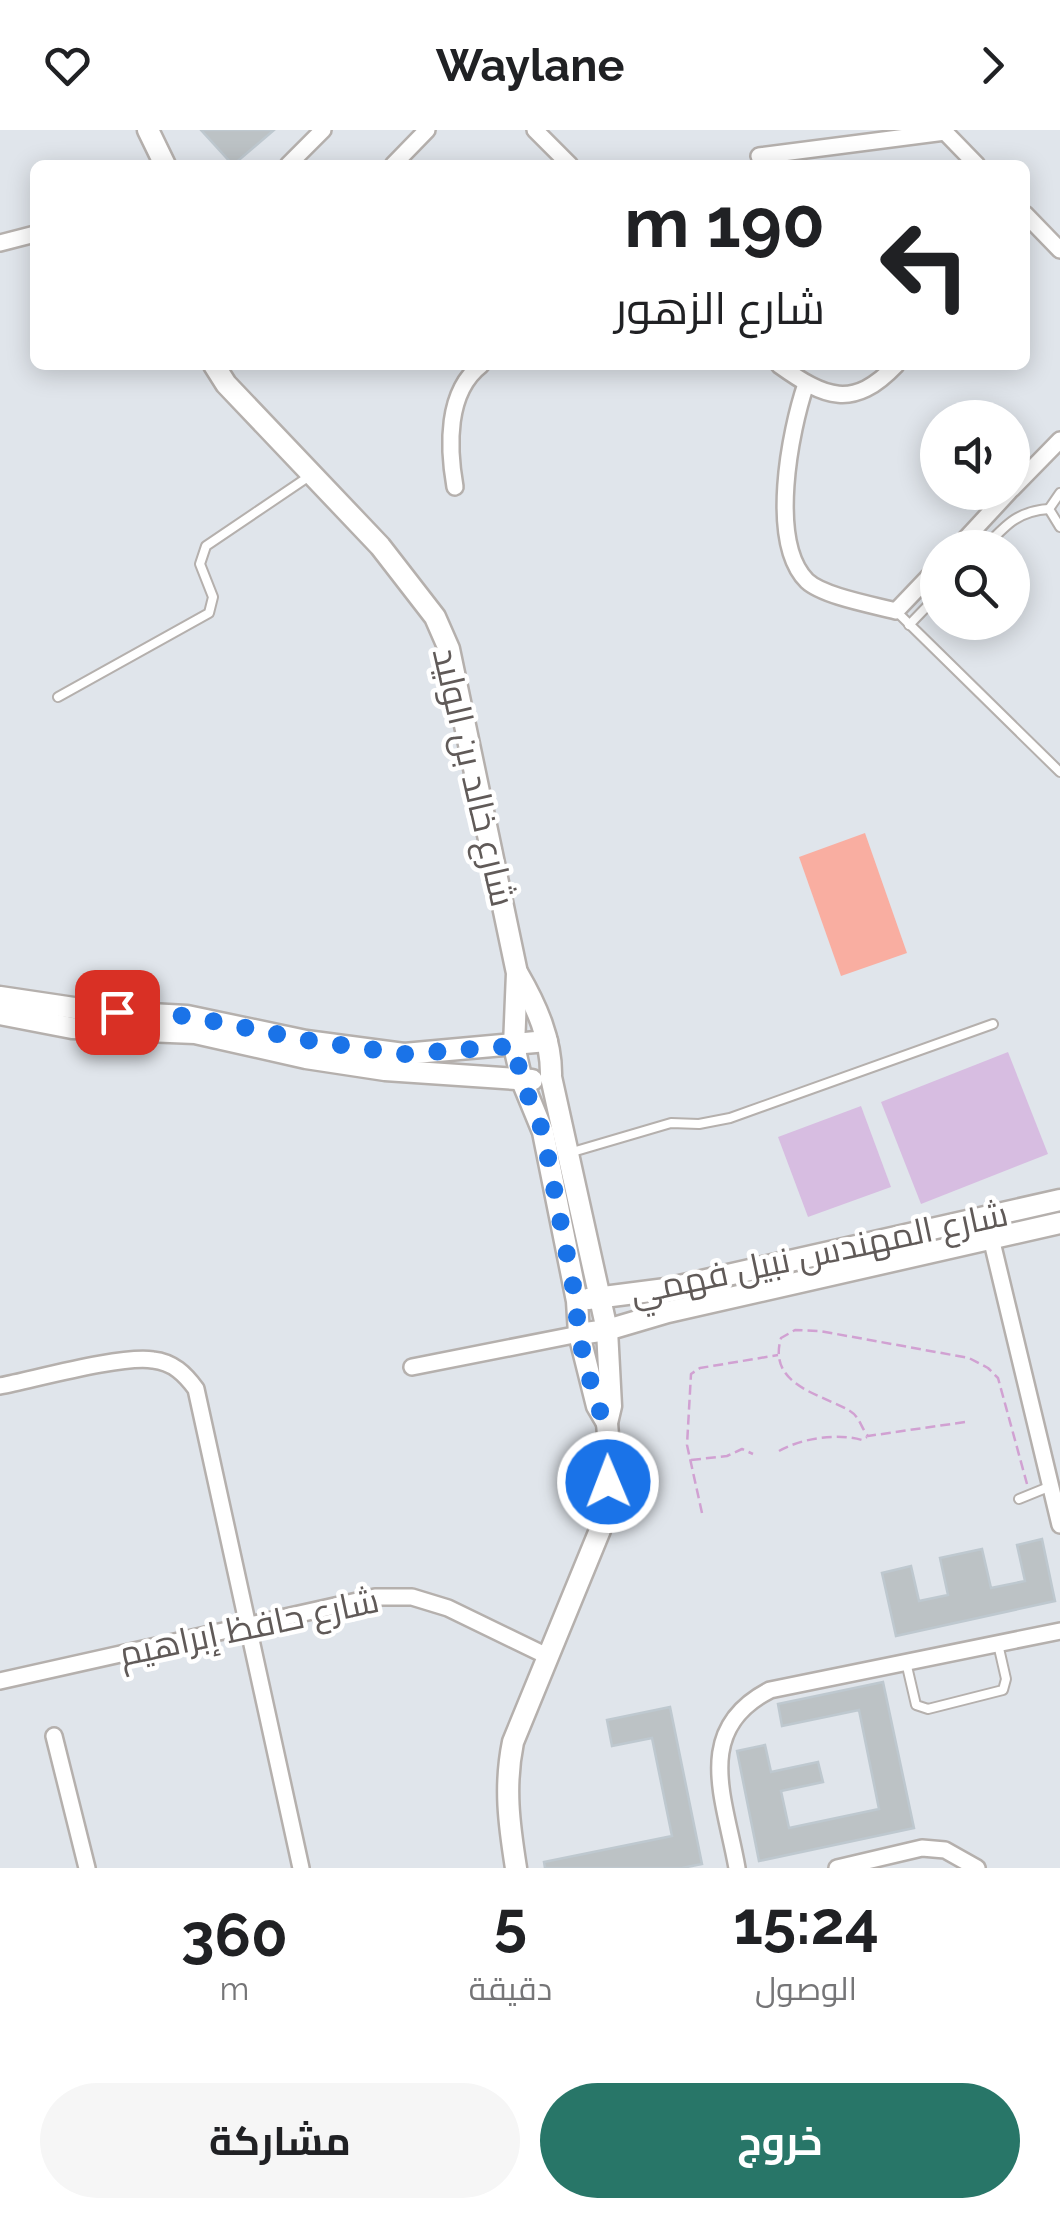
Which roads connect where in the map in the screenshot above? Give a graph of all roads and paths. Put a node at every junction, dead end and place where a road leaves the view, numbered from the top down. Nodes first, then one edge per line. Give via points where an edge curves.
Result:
1 (148, 130) edge
2 (324, 130) edge
3 (427, 130) edge
4 (536, 130) edge
5 (944, 131) edge
6 (759, 156) dead end
7 (147, 160) edge
8 (162, 160) edge
9 (293, 160) edge
10 (398, 160) edge
11 (565, 160) edge
12 (972, 160) edge
13 (1030, 225) edge
14 (30, 235) edge
15 (0, 243) edge
16 (1060, 250) edge
17 (217, 370) edge
18 (475, 370) edge
19 (786, 370) edge
20 (890, 370) edge
21 (806, 384) junction
22 (1060, 440) edge
23 (1030, 471) edge
24 (312, 474) junction
25 (455, 487) dead end
26 (1060, 493) edge
27 (1049, 509) junction
28 (993, 510) edge
29 (1060, 527) edge
30 (974, 530) edge
31 (1001, 530) edge
32 (920, 586) edge
33 (896, 611) junction
34 (920, 614) edge
35 (909, 625) junction
36 (58, 697) dead end
37 (1060, 772) edge
38 (517, 973) junction
39 (0, 997) edge
40 (0, 1014) edge
41 (993, 1024) dead end
42 (547, 1041) junction
43 (514, 1046) junction
44 (551, 1078) junction
45 (522, 1081) junction
46 (569, 1153) junction
47 (1060, 1200) edge
48 (986, 1217) junction
49 (1060, 1223) edge
50 (991, 1239) junction
51 (600, 1297) junction
52 (576, 1301) junction
53 (608, 1330) junction
54 (578, 1334) junction
55 (780, 1354) junction
56 (412, 1367) dead end
57 (0, 1386) edge
58 (965, 1422) dead end
59 (607, 1423) junction
60 (868, 1436) junction
61 (780, 1450) dead end
62 (753, 1454) dead end
63 (690, 1460) junction
64 (1051, 1486) junction
65 (1029, 1495) junction
66 (1019, 1499) dead end
67 (702, 1513) dead end
68 (1060, 1525) edge
69 (249, 1625) junction
70 (1060, 1631) edge
71 (998, 1644) junction
72 (547, 1656) junction
73 (906, 1662) junction
74 (0, 1680) edge
75 (54, 1736) dead end
76 (86, 1868) edge
77 (301, 1868) edge
78 (516, 1868) edge
79 (737, 1868) edge
80 (837, 1868) edge
81 (977, 1868) edge

1 - 7 street
1 - 8 street
2 - 9 street
3 - 10 street
4 - 11 street
5 - 6 street
5 - 12 street
13 - 16 street
14 - 15 street
17 - 24 street, شارع خالد بن الوليد
18 - 25 street via 464,380 450,442
19 - 21 street
20 - 21 street via 850,396
21 - 33 street via 792,423 791,557 809,583
22 - 23 street
24 - 36 lane via 206,546 200,564 213,597 209,613
24 - 38 street, شارع خالد بن الوليد via 411,585 449,649
26 - 27 lane
27 - 29 lane
27 - 31 lane via 1029,510
28 - 30 street
32 - 33 street
33 - 35 lane
34 - 35 lane
35 - 37 lane
38 - 42 street, شارع خالد بن الوليد
38 - 43 street, شارع خالد بن الوليد
39 - 43 street via 188,1016 404,1054
40 - 45 street via 72,1028 194,1033 370,1068
41 - 46 lane via 730,1118 671,1123
42 - 43 street
42 - 44 street, شارع خالد بن الوليد
43 - 45 street, شارع خالد بن الوليد
44 - 45 street
44 - 46 street, شارع خالد بن الوليد
45 - 52 street, شارع خالد بن الوليد via 543,1132
46 - 51 street, شارع خالد بن الوليد
47 - 48 street, شارع المهندس نبيل فهمي
48 - 50 street
48 - 51 street, شارع المهندس نبيل فهمي
49 - 50 street, شارع المهندس نبيل فهمي
50 - 53 street, شارع المهندس نبيل فهمي
50 - 64 street
51 - 52 street, شارع المهندس نبيل فهمي
51 - 53 street, شارع خالد بن الوليد
52 - 54 street, شارع خالد بن الوليد
53 - 54 street, شارع المهندس نبيل فهمي
53 - 59 street, شارع خالد بن الوليد
54 - 56 street
54 - 59 street, شارع خالد بن الوليد
55 - 60 path via 795,1384 855,1414
55 - 63 path via 690,1374
55 - 65 path via 787,1332 820,1331 969,1358 988,1368 1004,1394
57 - 69 street via 138,1359 172,1365 202,1406
58 - 60 path
59 - 72 street, شارع خالد بن الوليد via 600,1530
60 - 61 path via 802,1440
62 - 63 path via 742,1449
63 - 67 path
64 - 65 lane
64 - 68 street
65 - 66 lane
69 - 72 street, شارع حافظ إبراهيم via 375,1597 412,1596
69 - 74 street, شارع حافظ إبراهيم
69 - 77 street
70 - 71 street
71 - 73 street
71 - 73 lane via 1004,1690 928,1710 916,1705
72 - 78 street, شارع خالد بن الوليد via 507,1769
73 - 79 street via 770,1690 732,1718 719,1763
75 - 76 street
80 - 81 street via 922,1848 945,1850

